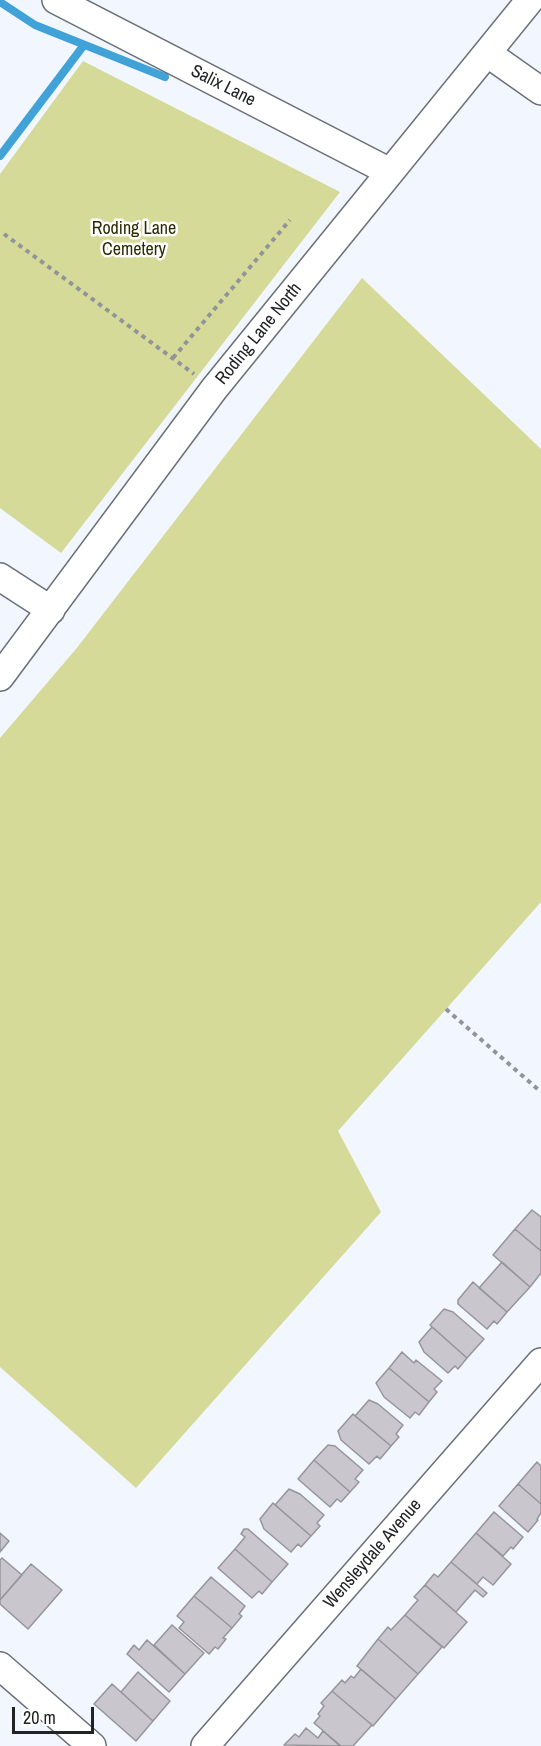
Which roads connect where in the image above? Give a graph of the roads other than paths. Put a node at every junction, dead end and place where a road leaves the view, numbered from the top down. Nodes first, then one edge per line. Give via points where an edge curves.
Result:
1 (56, 0) edge
2 (530, 0) edge
3 (487, 53) junction
4 (541, 91) edge
5 (390, 172) junction
6 (0, 578) edge
7 (51, 610) junction
8 (0, 677) edge
9 (541, 1362) edge
10 (0, 1666) edge
11 (92, 1746) edge
12 (205, 1746) edge

1 - 5 street, Salix Lane
2 - 3 street, Roding Lane North
3 - 4 street
3 - 5 street, Roding Lane North
5 - 7 street, Roding Lane North via 214,389
6 - 7 street
7 - 8 street, Roding Lane North
9 - 12 street, Wensleydale Avenue
10 - 11 street

